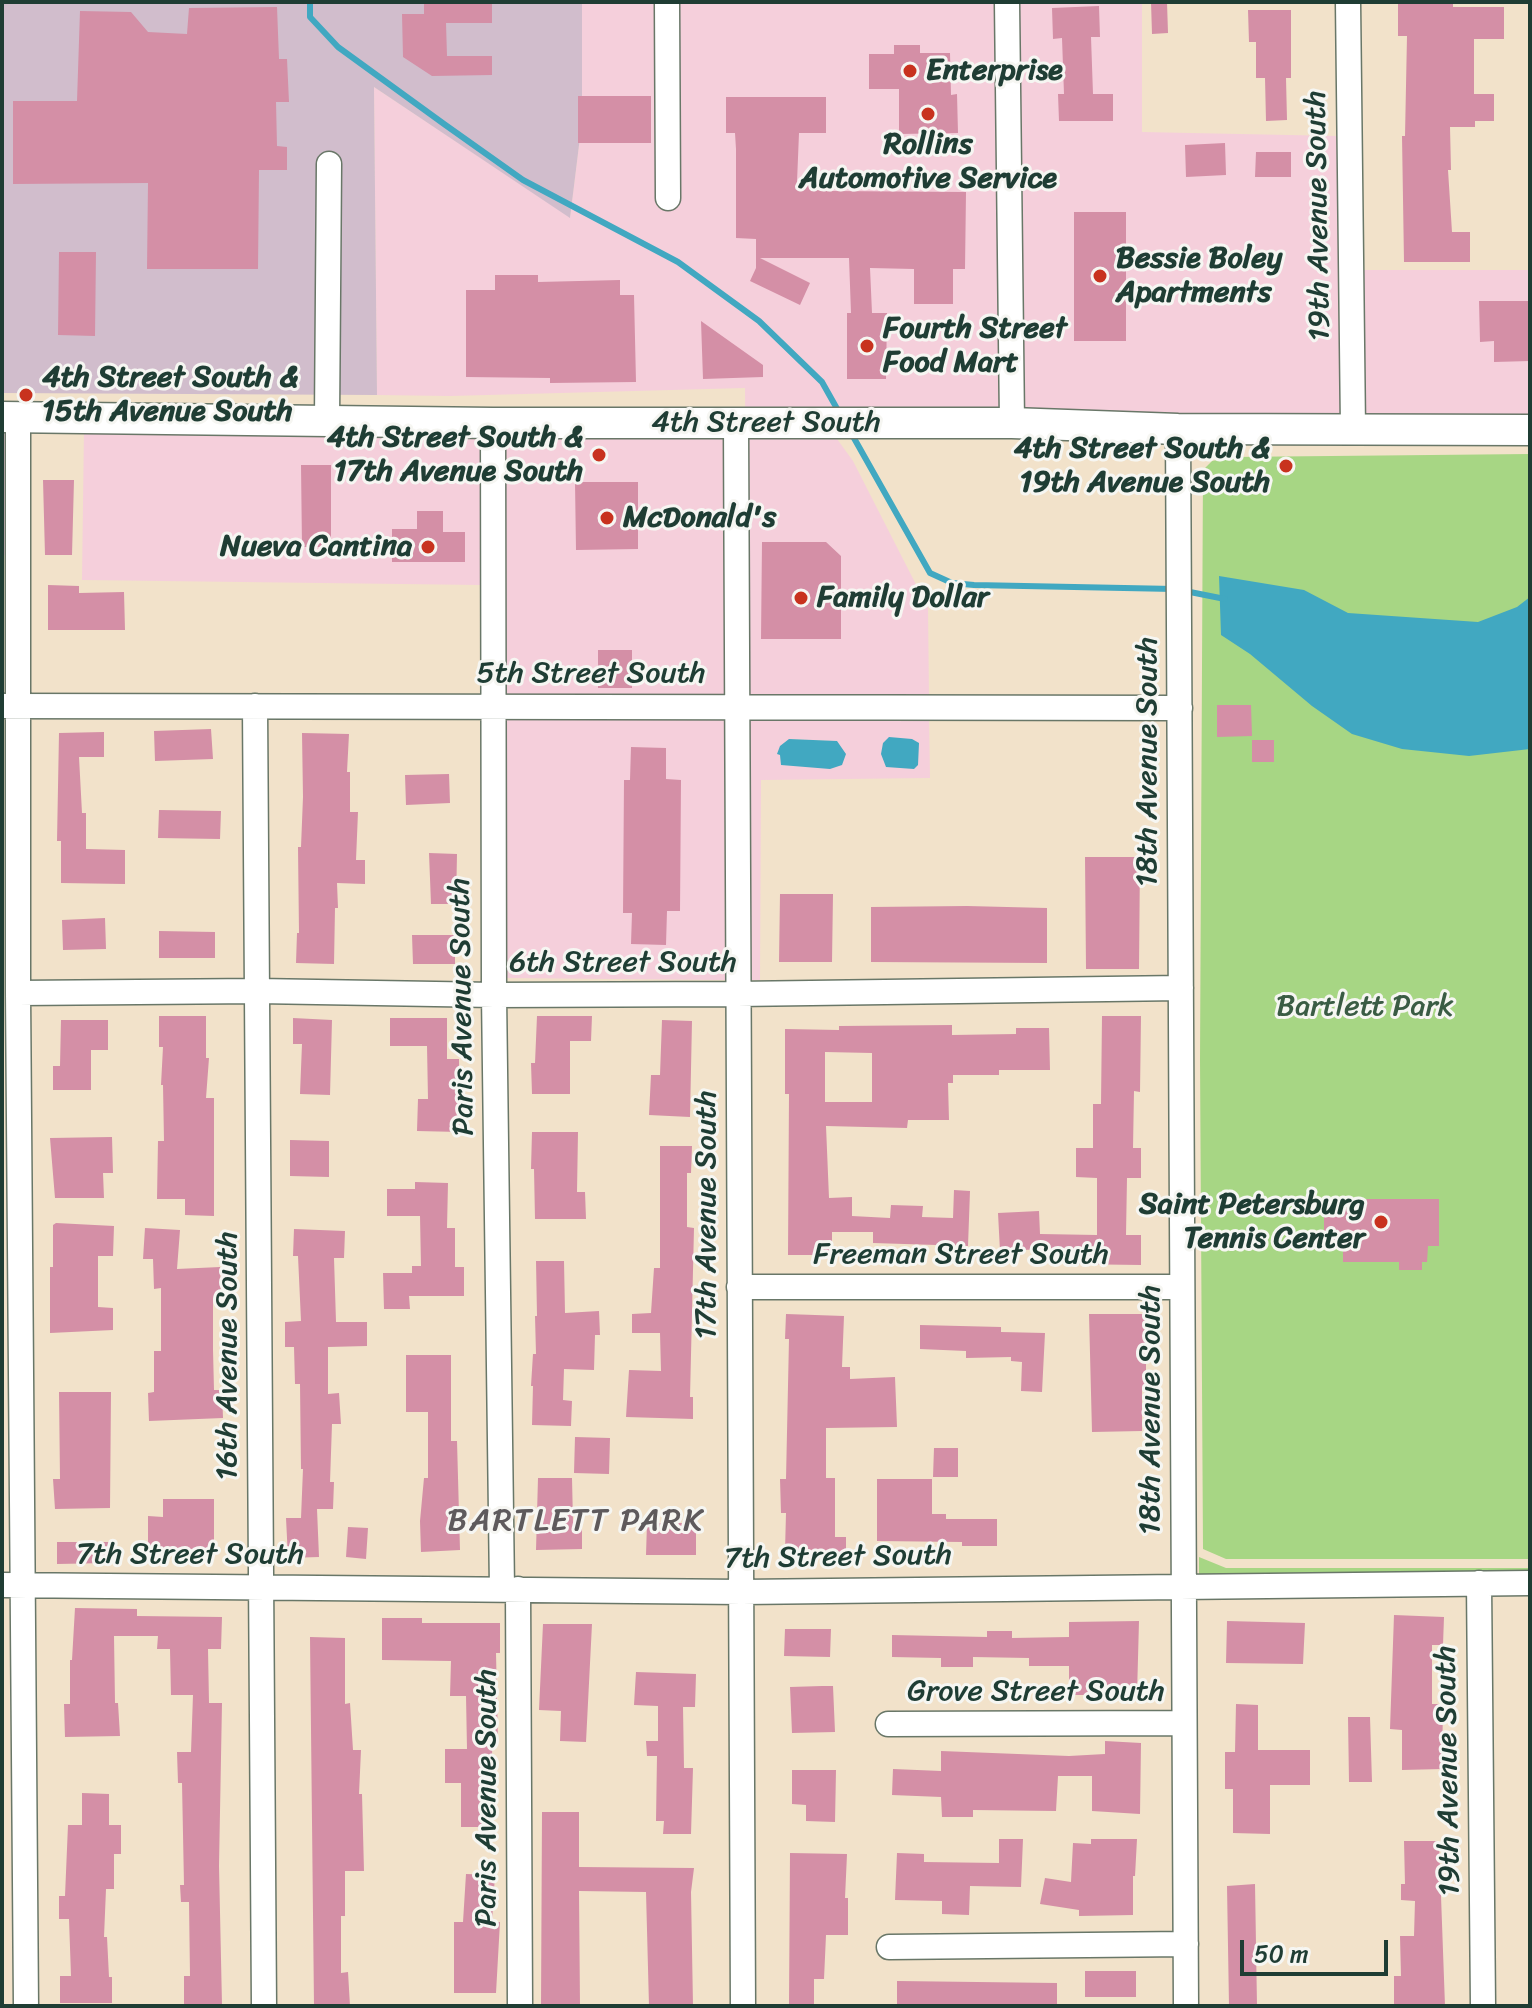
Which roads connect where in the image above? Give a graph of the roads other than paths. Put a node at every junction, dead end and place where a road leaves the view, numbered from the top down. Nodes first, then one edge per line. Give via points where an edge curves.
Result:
1 (667, 2) edge
2 (1007, 2) edge
3 (1348, 2) edge
4 (329, 164) dead end
5 (668, 198) dead end
6 (10, 417) edge
7 (327, 420) junction
8 (493, 423) junction
9 (736, 423) junction
10 (1012, 423) junction
11 (1178, 429) junction
12 (1353, 429) junction
13 (1530, 430) edge
14 (493, 705) junction
15 (9, 706) edge
16 (255, 706) junction
17 (737, 706) junction
18 (1180, 708) junction
19 (1181, 988) junction
20 (258, 991) junction
21 (18, 993) junction
22 (737, 994) junction
23 (494, 995) junction
24 (739, 1287) junction
25 (1182, 1287) junction
26 (1479, 1583) junction
27 (1530, 1583) edge
28 (12, 1585) edge
29 (261, 1587) junction
30 (1184, 1587) junction
31 (510, 1589) junction
32 (742, 1592) junction
33 (1184, 1723) junction
34 (888, 1724) dead end
35 (1186, 1944) junction
36 (889, 1947) dead end
37 (26, 2006) edge
38 (264, 2006) edge
39 (520, 2006) edge
40 (743, 2006) edge
41 (1186, 2006) edge
42 (1483, 2006) edge

1 - 5 street
2 - 10 street
3 - 12 street, 19th Avenue South
4 - 7 street
6 - 7 main road, 4th Street South
6 - 15 street
7 - 8 main road, 4th Street South
8 - 9 main road, 4th Street South
8 - 14 street, Paris Avenue South
9 - 10 main road, 4th Street South
9 - 17 street, 17th Avenue South
10 - 11 main road, 4th Street South
11 - 12 main road, 4th Street South
11 - 18 street, 18th Avenue South
12 - 13 main road, 4th Street South
14 - 16 street, 5th Street South
14 - 17 street, 5th Street South
14 - 23 street, Paris Avenue South
15 - 16 street, 5th Street South
15 - 21 street
16 - 20 street, 16th Avenue South
17 - 18 street, 5th Street South
17 - 22 street, 17th Avenue South
18 - 19 street, 18th Avenue South
19 - 22 street, 6th Street South
19 - 25 street, 18th Avenue South
20 - 21 street, 6th Street South
20 - 23 street, 6th Street South
20 - 29 street, 16th Avenue South
21 - 28 street
22 - 23 street, 6th Street South
22 - 24 street, 17th Avenue South
23 - 31 street, Paris Avenue South
24 - 25 street, Freeman Street South
24 - 32 street, 17th Avenue South
25 - 30 street, 18th Avenue South
26 - 27 street, 7th Street South
26 - 30 street, 7th Street South
26 - 42 street, 19th Avenue South
28 - 29 street, 7th Street South
28 - 37 street
29 - 31 street, 7th Street South
29 - 38 street, 16th Avenue South
30 - 32 street, 7th Street South
30 - 33 street, 18th Avenue South
31 - 32 street, 7th Street South
31 - 39 street, Paris Avenue South
32 - 40 street, 17th Avenue South
33 - 34 street, Grove Street South
33 - 35 street, 18th Avenue South
35 - 36 street
35 - 41 street, 18th Avenue South

